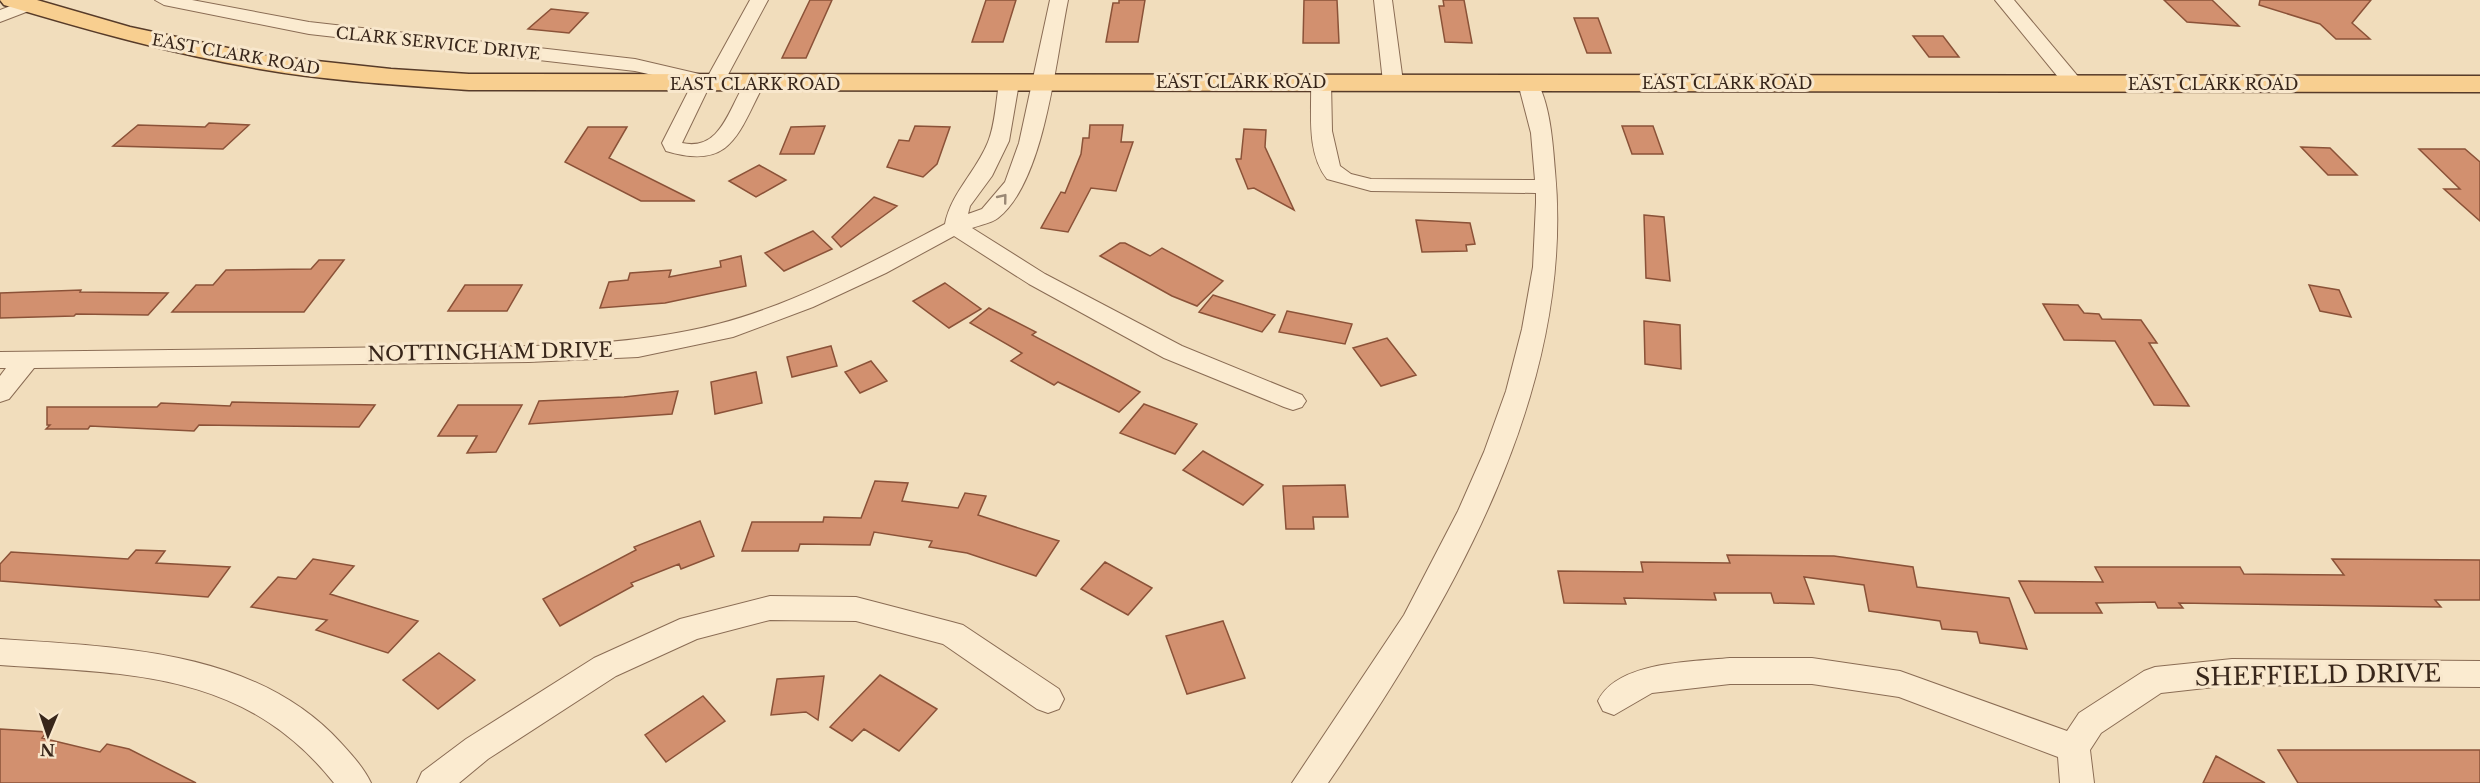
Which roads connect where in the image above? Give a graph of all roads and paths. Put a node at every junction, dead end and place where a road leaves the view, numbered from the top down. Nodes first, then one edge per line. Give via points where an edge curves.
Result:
1 (164, 0) edge
2 (759, 0) edge
3 (1059, 0) edge
4 (1383, 0) edge
5 (2004, 0) edge
6 (20, 2) edge
7 (0, 17) edge
8 (1321, 82) junction
9 (1393, 82) junction
10 (1009, 83) junction
11 (1044, 83) junction
12 (1528, 83) junction
13 (707, 84) junction
14 (754, 84) junction
15 (2074, 84) junction
16 (2480, 84) edge
17 (1546, 187) junction
18 (955, 227) junction
19 (28, 358) junction
20 (0, 360) edge
21 (0, 393) edge
22 (1293, 401) dead end
23 (0, 652) edge
24 (2480, 674) edge
25 (1048, 699) dead end
26 (1614, 701) dead end
27 (2074, 748) junction
28 (354, 783) edge
29 (434, 783) edge
30 (1309, 783) edge
31 (2078, 783) edge

1 - 13 street, CLARK SERVICE DRIVE via 309,28 635,65 681,74
2 - 13 street
3 - 11 street, NOTTINGHAM DRIVE
4 - 9 street
5 - 15 street
6 - 7 street
6 - 13 main road, EAST CLARK ROAD via 202,50 332,71 469,82
8 - 9 main road, EAST CLARK ROAD
8 - 11 main road, EAST CLARK ROAD
8 - 17 street via 1325,160 1334,173 1349,181 1371,185
9 - 12 main road, EAST CLARK ROAD
10 - 11 main road, EAST CLARK ROAD
10 - 14 main road, EAST CLARK ROAD
10 - 18 street via 999,141 981,176 959,206
18 -> 11 street, NOTTINGHAM DRIVE via 990,214 1016,183
12 - 15 main road, EAST CLARK ROAD
12 - 17 street via 1542,140
13 - 14 main road, EAST CLARK ROAD
13 - 14 street via 673,147 704,151 718,146
15 - 16 main road, EAST CLARK ROAD
17 - 30 street via 1542,295 1525,366 1476,506 1414,626
18 - 19 street, NOTTINGHAM DRIVE via 805,302 724,330 638,349 529,354
18 - 22 street via 1037,279 1173,352
19 - 20 street, NOTTINGHAM DRIVE
19 - 21 street
23 - 28 street via 148,665 225,683 298,723
24 - 27 street, SHEFFIELD DRIVE via 2232,672 2155,680 2090,723
25 - 29 street via 952,634 856,609 770,608 691,628 604,667 477,749
26 - 27 street via 1646,681 1730,671 1812,671 1900,684
27 - 31 street

